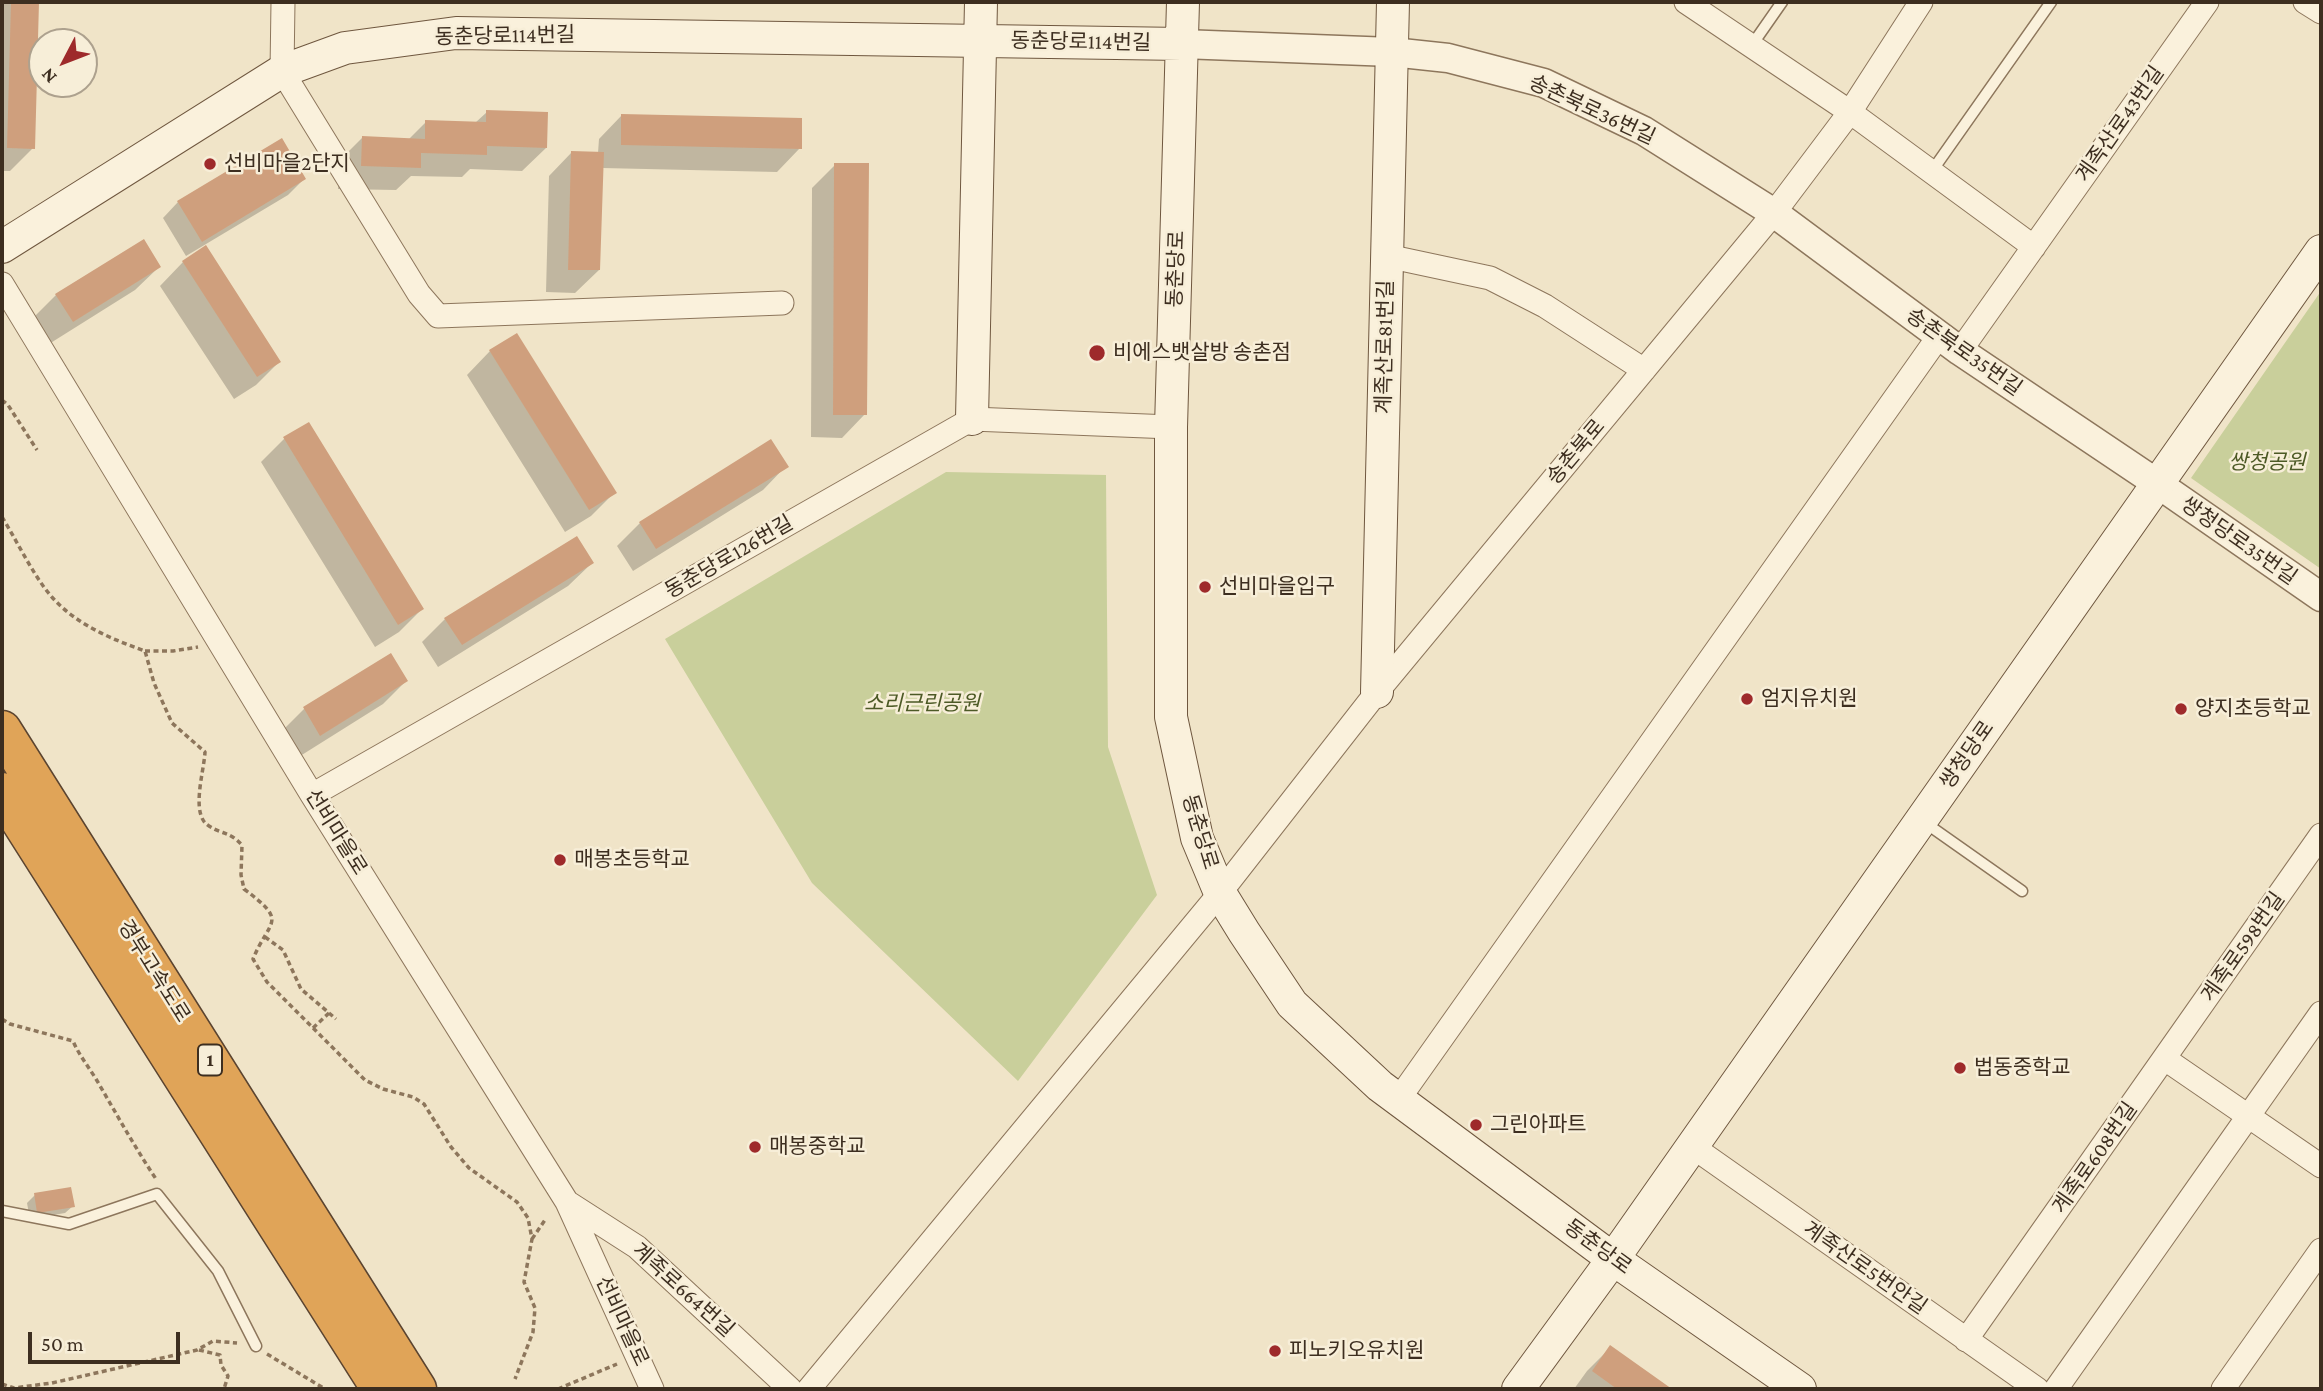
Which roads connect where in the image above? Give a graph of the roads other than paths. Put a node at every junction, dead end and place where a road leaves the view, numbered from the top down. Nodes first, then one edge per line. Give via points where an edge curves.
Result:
1 (283, 2) edge
2 (981, 2) edge
3 (1183, 2) edge
4 (1393, 2) edge
5 (1686, 2) edge
6 (1782, 2) edge
7 (1920, 2) edge
8 (2051, 2) edge
9 (2207, 2) edge
10 (2305, 2) edge
11 (2321, 12) edge
12 (980, 40) junction
13 (1182, 44) junction
14 (1752, 45) junction
15 (1392, 51) junction
16 (282, 71) junction
17 (1850, 112) junction
18 (1931, 171) junction
19 (1774, 213) junction
20 (2, 247) edge
21 (2034, 247) junction
22 (2321, 251) edge
23 (1387, 256) junction
24 (2, 284) edge
25 (782, 303) dead end
26 (1949, 344) junction
27 (1644, 370) junction
28 (972, 419) junction
29 (1171, 427) junction
30 (2158, 484) junction
31 (2321, 597) edge
32 (1377, 692) junction
33 (2, 730) edge
34 (2, 792) edge
35 (312, 795) junction
36 (1922, 820) junction
37 (2321, 835) edge
38 (2022, 891) dead end
39 (1220, 892) junction
40 (2321, 1013) edge
41 (2165, 1059) junction
42 (1398, 1100) junction
43 (2249, 1116) junction
44 (1693, 1147) junction
45 (2321, 1166) edge
46 (566, 1202) junction
47 (2, 1211) edge
48 (2321, 1250) edge
49 (1613, 1259) junction
50 (1966, 1340) junction
51 (256, 1346) road end
52 (381, 1389) edge
53 (417, 1389) edge
54 (652, 1389) edge
55 (790, 1389) edge
56 (809, 1389) edge
57 (1518, 1389) edge
58 (1800, 1389) edge
59 (2036, 1389) edge
60 (2056, 1389) edge
61 (2223, 1389) edge

1 - 16 street
2 - 12 main road
3 - 13 main road, 동춘당로
4 - 15 main road, 계족산로81번길
5 - 14 street
6 - 14 lane
7 - 17 street, 송촌북로
8 - 18 lane
9 - 21 street, 계족산로43번길
10 - 11 street
12 - 13 main road, 동춘당로114번길
12 - 16 main road, 동춘당로114번길 via 456,33 345,48
12 - 28 main road, 동춘당로114번길
13 - 15 street, 송촌북로36번길
13 - 29 main road, 동춘당로
14 - 17 street
15 - 19 street, 송촌북로36번길 via 1448,58 1544,83 1644,131
15 - 23 main road, 계족산로81번길
16 - 20 main road, 동춘당로114번길
16 - 25 street via 419,294 438,316
17 - 18 street
17 - 19 street, 송촌북로
18 - 21 street
19 - 26 street, 송촌북로35번길
19 - 27 street, 송촌북로
21 - 26 street, 계족산로43번길
22 - 30 main road, 쌍청당로
23 - 27 street via 1490,278 1545,306
23 - 32 main road, 계족산로81번길
24 - 35 street, 선비마을로
26 - 30 street, 송촌북로35번길
26 - 42 street, 계족산로43번길
27 - 32 street, 송촌북로
28 - 29 street
28 - 35 street, 동춘당로126번길
29 - 39 main road, 동춘당로 via 1171,717 1197,838
30 - 31 street, 쌍청당로35번길
30 - 36 main road, 쌍청당로
32 - 39 street, 송촌북로
33 - 53 highway, 경부고속도로 / 1
34 - 52 highway, 경부고속도로 / 1
35 - 46 street, 선비마을로
36 - 38 lane
36 - 44 main road, 쌍청당로
37 - 41 street, 계족로598번길
39 - 42 main road, 동춘당로 via 1292,1004
39 - 56 street, 송촌북로
40 - 43 street
41 - 43 street
41 - 50 street, 계족로608번길
42 - 49 main road, 동춘당로
43 - 45 street
43 - 60 street
44 - 49 main road, 쌍청당로
44 - 50 street, 계족산로5번안길
46 - 54 street, 선비마을로
46 - 55 street, 계족로664번길 via 637,1247
47 - 51 lane via 69,1224 158,1194 218,1271
48 - 61 street
49 - 57 main road, 쌍청당로
49 - 58 main road, 동춘당로
50 - 59 street, 계족산로5번안길

